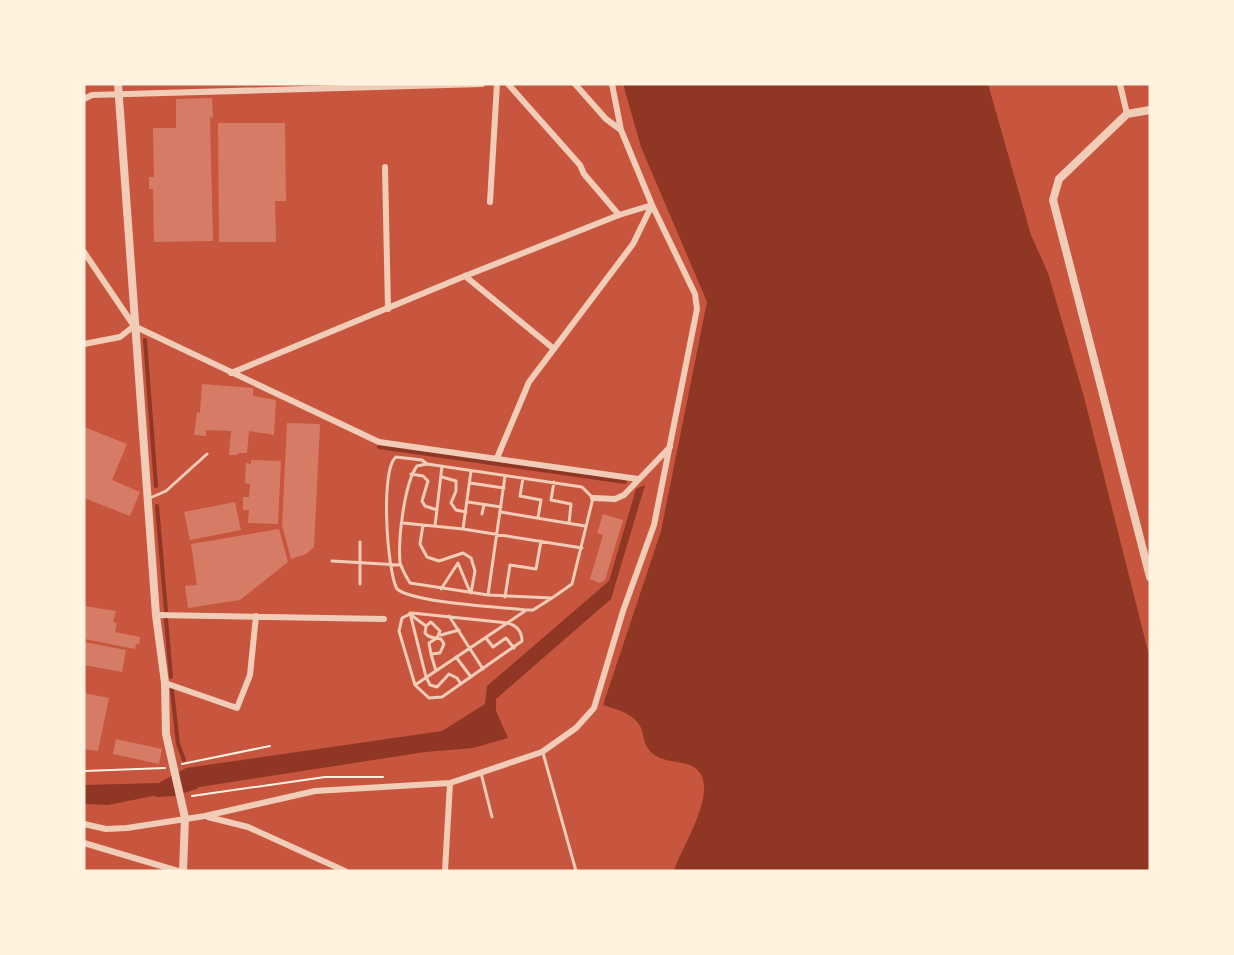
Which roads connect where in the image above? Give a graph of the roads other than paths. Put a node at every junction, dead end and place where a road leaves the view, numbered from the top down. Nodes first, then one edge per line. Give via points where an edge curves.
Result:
1 (118, 84) edge
2 (482, 84) edge
3 (497, 84) edge
4 (508, 84) edge
5 (575, 84) edge
6 (612, 84) edge
7 (1120, 84) edge
8 (228, 87) edge
9 (119, 95) junction
10 (84, 99) edge
11 (1150, 110) edge
12 (1127, 114) junction
13 (621, 130) junction
14 (385, 167) dead end
15 (490, 202) dead end
16 (652, 205) junction
17 (619, 215) junction
18 (84, 252) edge
19 (465, 276) junction
20 (388, 309) junction
21 (134, 326) junction
22 (84, 344) edge
23 (554, 349) junction
24 (231, 373) junction
25 (670, 446) junction
26 (207, 454) dead end
27 (497, 458) junction
28 (427, 464) junction
29 (442, 466) junction
30 (471, 471) junction
31 (411, 474) junction
32 (505, 476) junction
33 (442, 477) junction
34 (523, 478) junction
35 (638, 479) junction
36 (554, 482) junction
37 (470, 483) junction
38 (504, 488) junction
39 (593, 498) junction
40 (149, 499) junction
41 (468, 502) junction
42 (484, 505) junction
43 (500, 509) junction
44 (437, 510) junction
45 (466, 512) junction
46 (482, 514) dead end
47 (538, 518) junction
48 (402, 522) junction
49 (569, 523) junction
50 (423, 525) junction
51 (585, 525) junction
52 (435, 526) junction
53 (463, 529) junction
54 (496, 535) junction
55 (541, 541) junction
56 (360, 542) dead end
57 (582, 548) junction
58 (332, 561) dead end
59 (360, 563) junction
60 (392, 564) junction
61 (400, 565) junction
62 (1150, 577) edge
63 (360, 584) dead end
64 (441, 589) junction
65 (471, 593) junction
66 (488, 595) junction
67 (505, 597) junction
68 (552, 598) junction
69 (526, 610) junction
70 (410, 614) junction
71 (156, 615) junction
72 (256, 616) junction
73 (449, 616) junction
74 (384, 619) dead end
75 (508, 623) junction
76 (426, 626) junction
77 (459, 630) junction
78 (438, 637) junction
79 (485, 638) junction
80 (471, 648) junction
81 (514, 648) junction
82 (431, 654) junction
83 (456, 657) junction
84 (483, 669) junction
85 (436, 670) junction
86 (426, 677) junction
87 (471, 677) junction
88 (165, 682) junction
89 (461, 684) junction
90 (415, 685) junction
91 (542, 752) junction
92 (481, 773) junction
93 (450, 783) junction
94 (205, 816) junction
95 (492, 817) dead end
96 (185, 818) junction
97 (84, 824) edge
98 (84, 843) edge
99 (178, 871) edge
100 (183, 871) edge
101 (344, 871) edge
102 (445, 871) edge
103 (576, 871) edge

1 - 9 street
2 - 8 street
3 - 15 street
4 - 17 street
5 - 13 street
6 - 13 street
7 - 12 street
8 - 9 street
9 - 10 street via 92,95
9 - 21 street
11 - 12 street
12 - 62 street via 1059,179 1053,200
13 - 16 street
14 - 20 street
16 - 17 street
16 - 23 street via 633,244
16 - 25 street via 695,294 697,309
17 - 19 street
18 - 21 street
19 - 20 street
19 - 23 street
20 - 24 street
21 - 22 street via 120,336
21 - 24 street
21 - 40 street
23 - 27 street via 529,382
24 - 27 street via 379,442
25 - 35 street
25 - 91 street via 654,525 594,708 576,728
26 - 40 lane via 166,490
27 - 35 street
28 - 29 lane
28 - 31 lane via 417,466
28 - 60 lane via 396,457 388,467 386,518
29 - 30 lane
29 - 33 lane
30 - 32 lane
30 - 37 lane
31 - 44 lane via 428,481 422,501
31 - 48 lane
32 - 34 lane
32 - 38 lane
33 - 44 lane
33 - 45 lane via 455,479 451,503 456,510
34 - 36 lane
34 - 47 lane via 520,496 541,500
35 - 39 street via 615,499
36 - 39 lane via 582,487
36 - 49 lane via 551,500 572,504
37 - 38 lane
37 - 41 lane
38 - 43 lane
39 - 51 lane
40 - 71 street
41 - 42 lane
41 - 45 lane
42 - 43 lane
42 - 46 lane
43 - 47 lane
43 - 54 lane
44 - 52 lane
45 - 53 lane
47 - 49 lane
48 - 50 lane
48 - 61 lane
49 - 51 lane
50 - 52 lane
50 - 65 lane via 420,544 427,557 439,561 463,553 471,558 475,571
51 - 57 lane
52 - 53 lane
53 - 54 lane
54 - 55 lane
54 - 66 lane
55 - 57 lane
55 - 67 lane via 536,568 510,565
56 - 59 lane
57 - 68 lane via 572,584
58 - 59 lane
59 - 60 lane
59 - 63 lane
60 - 61 lane
60 - 69 lane via 395,587 403,593
61 - 64 lane via 411,583
64 - 65 lane
64 - 65 lane via 458,563
65 - 66 lane
66 - 67 lane
67 - 68 lane
68 - 69 lane via 534,610
69 - 75 lane
70 - 73 lane
70 - 76 lane
70 - 86 lane
70 - 90 lane via 402,618 399,631
71 - 72 street
71 - 88 street
72 - 74 street
72 - 88 street via 250,675 237,708
73 - 75 lane
73 - 77 lane
75 - 79 lane
75 - 81 lane via 522,634 522,641
76 - 78 lane via 428,636
76 - 78 lane via 434,623 439,627
77 - 78 lane
77 - 80 lane
78 - 82 lane via 429,643
78 - 82 lane via 443,649
79 - 80 lane
79 - 81 lane via 493,646 506,638
80 - 83 lane
80 - 84 lane
81 - 84 lane
82 - 85 lane
83 - 85 lane
83 - 87 lane
84 - 87 lane
85 - 86 lane
86 - 89 lane via 433,687 441,685 449,674
86 - 90 lane
87 - 89 lane
88 - 96 street via 166,734
89 - 90 lane via 435,699 421,693
91 - 92 street
91 - 103 lane
92 - 93 street
92 - 95 lane
93 - 94 street via 315,791
93 - 102 street
94 - 96 street
94 - 101 street via 248,828
96 - 97 street via 127,828
96 - 100 street
98 - 99 street

